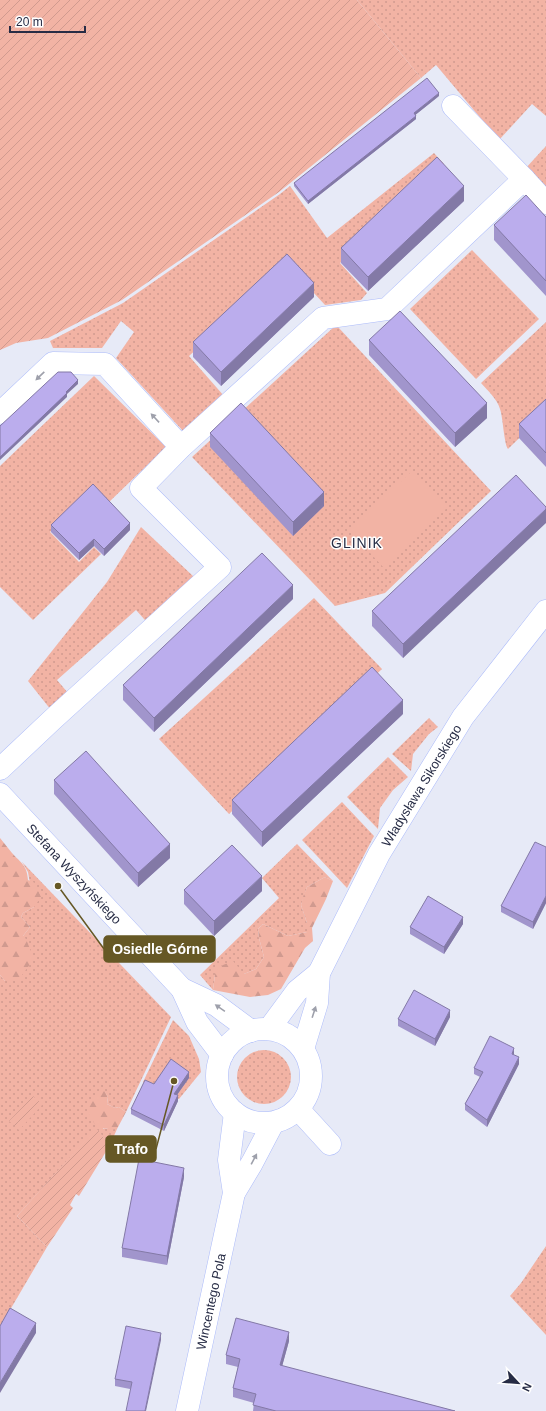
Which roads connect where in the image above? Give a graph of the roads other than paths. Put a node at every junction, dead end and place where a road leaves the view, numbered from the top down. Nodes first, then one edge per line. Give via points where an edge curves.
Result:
1 (453, 106) dead end
2 (524, 179) junction
3 (546, 202) edge
4 (0, 414) edge
5 (181, 447) junction
6 (546, 611) edge
7 (0, 769) edge
8 (0, 794) edge
9 (319, 973) junction
10 (182, 989) junction
11 (260, 1030) junction
12 (303, 1049) junction
13 (222, 1055) junction
14 (298, 1109) junction
15 (235, 1113) junction
16 (273, 1123) junction
17 (330, 1144) dead end
18 (234, 1193) junction
19 (187, 1411) edge

1 - 2 street
2 - 3 street
2 - 5 street via 387,309 323,318
5 -> 4 street via 105,364 53,362
5 - 7 street via 141,488 220,567
6 - 9 street, Władysława Sikorskiego via 463,717 379,854
8 - 10 street, Stefana Wyszyńskiego
9 - 11 street, Władysława Sikorskiego via 297,990
12 -> 9 street, Władysława Sikorskiego via 317,1003
11 -> 10 street, Stefana Wyszyńskiego
10 - 13 street, Stefana Wyszyńskiego via 197,1022
11 - 12 street via 282,1032
11 - 13 street via 243,1034 232,1042
12 - 14 street via 309,1061 310,1088
13 - 15 street via 217,1078 220,1092 226,1104
14 - 16 street
14 - 17 street
15 - 16 street via 246,1120
15 - 18 street, Wincentego Pola via 229,1160
18 -> 16 street, Wincentego Pola
18 - 19 street, Wincentego Pola

